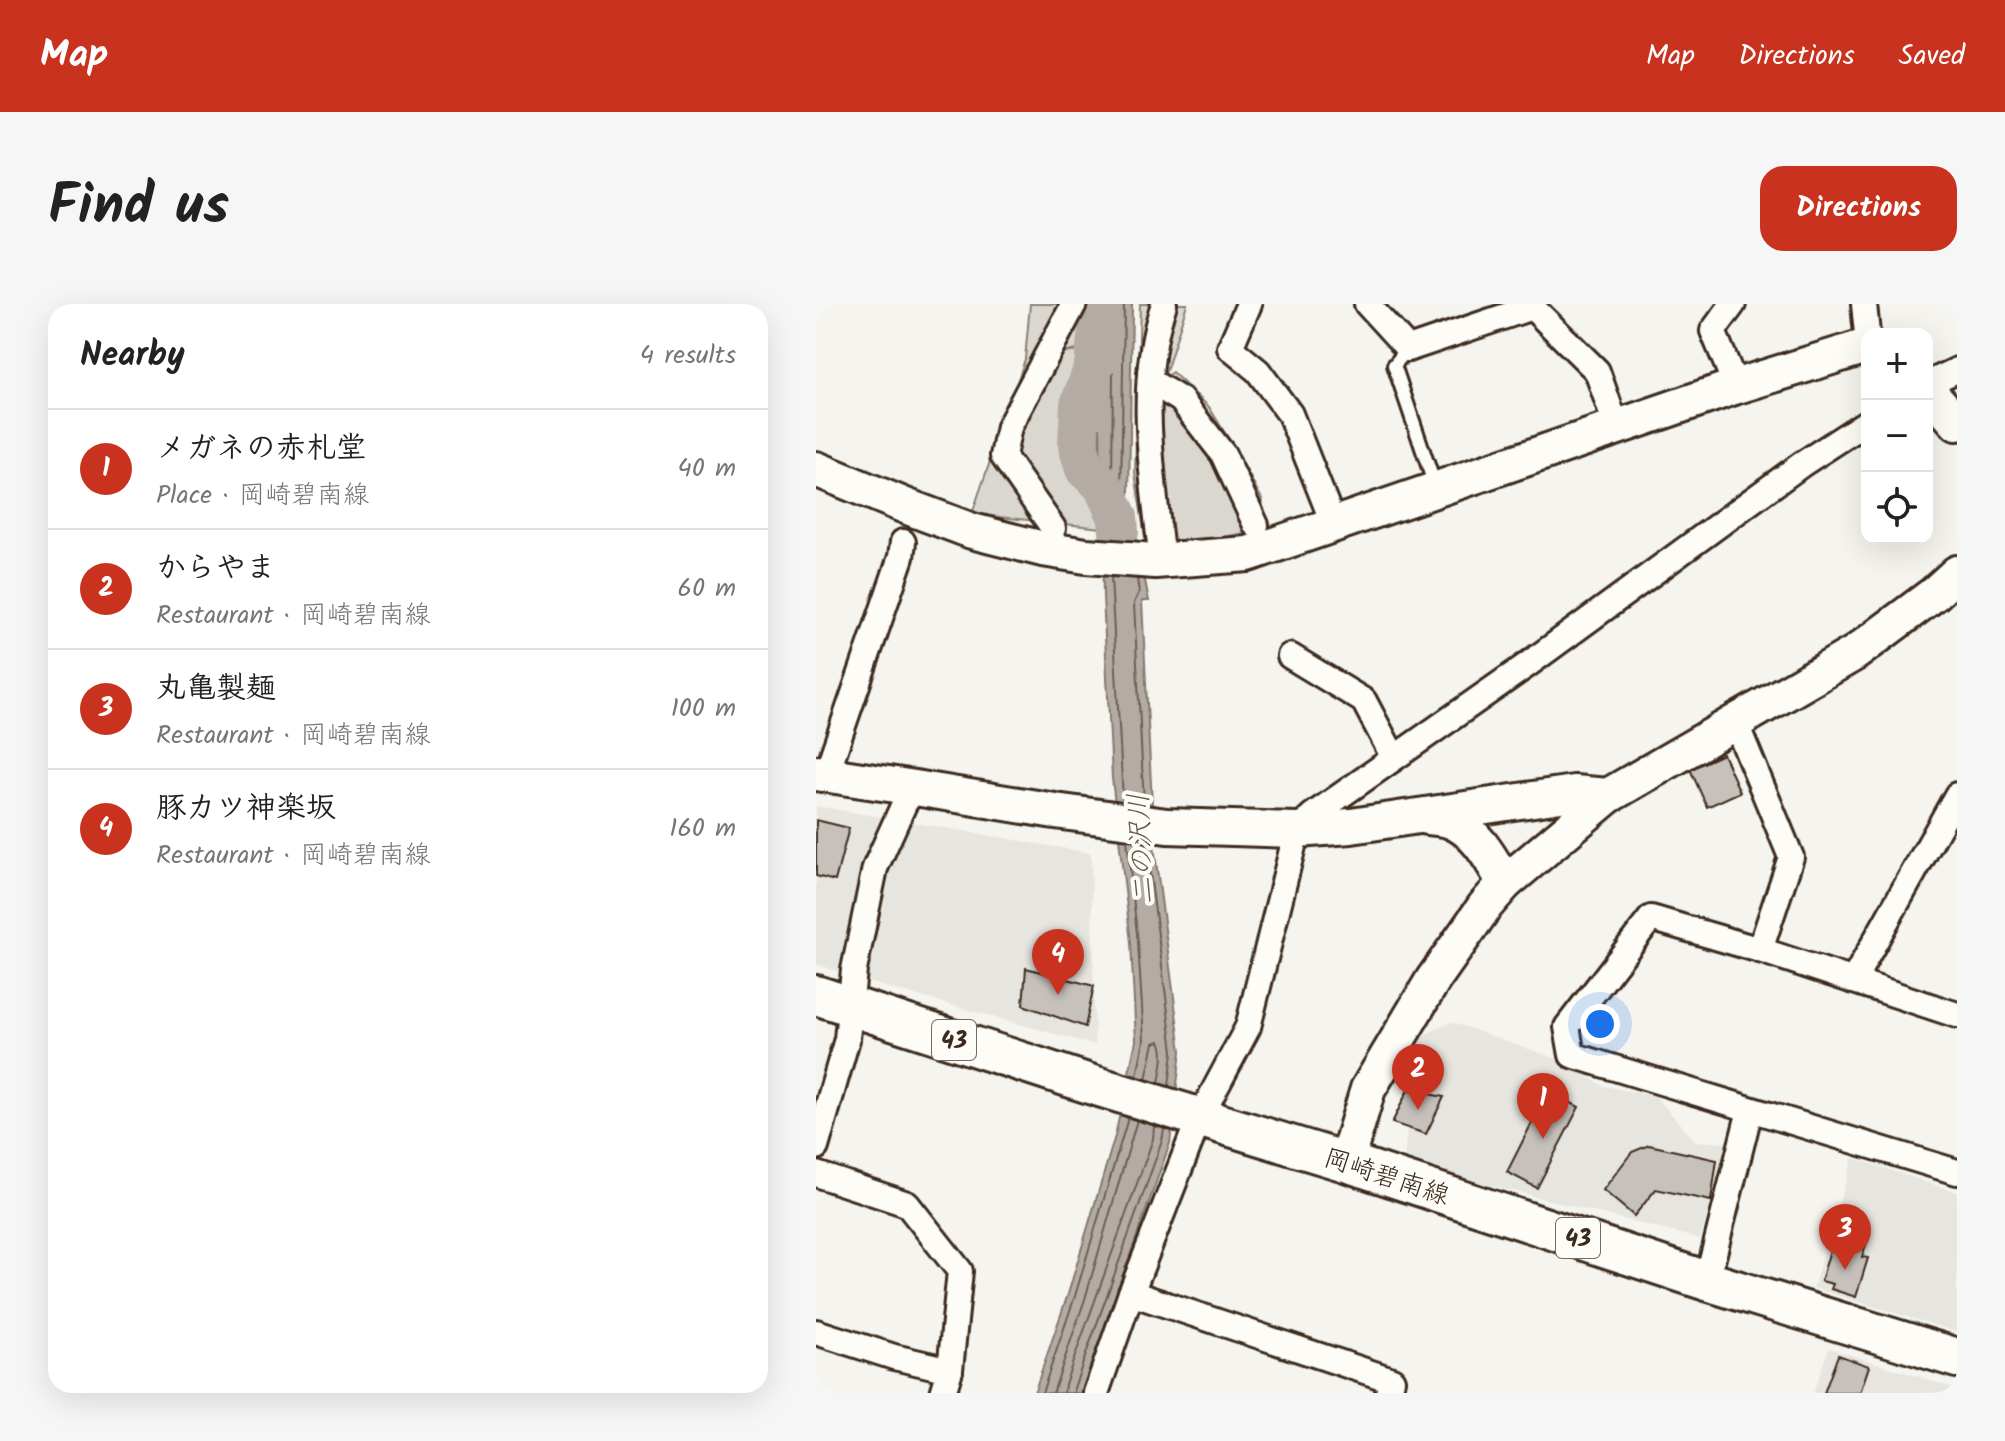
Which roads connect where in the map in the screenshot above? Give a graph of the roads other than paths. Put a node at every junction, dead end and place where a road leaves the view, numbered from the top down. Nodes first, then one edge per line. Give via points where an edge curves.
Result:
1 (1074, 304) edge
2 (1164, 304) edge
3 (1249, 304) edge
4 (1367, 304) edge
5 (1733, 304) edge
6 (1864, 304) edge
7 (1866, 328) edge
8 (1861, 348) edge
9 (1408, 349) junction
10 (1957, 370) edge
11 (1150, 381) junction
12 (1933, 383) edge
13 (1734, 387) junction
14 (1933, 393) edge
15 (1957, 423) edge
16 (1861, 426) edge
17 (1615, 429) junction
18 (816, 469) edge
19 (1437, 491) junction
20 (1256, 525) dead end
21 (1334, 525) junction
22 (1053, 528) dead end
23 (903, 542) dead end
24 (1159, 562) junction
25 (1957, 573) edge
26 (1290, 656) dead end
27 (1734, 722) junction
28 (1394, 758) junction
29 (821, 774) edge
30 (915, 788) junction
31 (1957, 795) edge
32 (1608, 796) junction
33 (1418, 816) junction
34 (1297, 830) junction
35 (1505, 883) junction
36 (1760, 950) junction
37 (1853, 981) junction
38 (816, 995) edge
39 (852, 1006) junction
40 (1957, 1015) edge
41 (1750, 1110) junction
42 (1199, 1119) junction
43 (816, 1147) edge
44 (1346, 1162) junction
45 (1957, 1172) edge
46 (816, 1174) edge
47 (1707, 1281) junction
48 (1131, 1293) junction
49 (816, 1332) edge
50 (1957, 1358) edge
51 (947, 1382) edge
52 (1096, 1393) edge
53 (1388, 1393) edge

1 - 22 street via 1009,427 1003,456
2 - 11 street via 1155,331
3 - 21 street via 1230,348 1258,371 1290,414
4 - 9 street
5 - 13 street via 1713,331
6 - 7 street
8 - 13 street
9 - 17 street via 1532,307 1597,371
9 - 19 lane via 1394,365
10 - 12 street
11 - 20 street via 1181,400 1223,454
11 - 24 street
13 - 17 street
14 - 15 street
16 - 28 street
17 - 19 street
18 - 24 street via 972,531 1043,549
19 - 21 street
21 - 24 street via 1248,554
23 - 29 street
25 - 27 street via 1855,653
26 - 28 street via 1364,701
27 - 32 street
27 - 36 street via 1791,857
28 - 34 street
29 - 30 street
30 - 34 street via 1167,826
30 - 39 street via 875,868
31 - 37 street
32 - 33 street via 1574,793
32 - 35 street
33 - 34 street
33 - 35 street via 1451,821 1469,833
34 - 42 street via 1248,1027
35 - 44 street via 1433,980 1368,1089
36 - 37 street
36 - 41 street via 1651,918 1567,1027 1572,1055
37 - 40 street
38 - 39 main road, 岡崎碧南線 / 43
39 - 42 main road, 岡崎碧南線 / 43
39 - 43 street
41 - 45 street
41 - 47 street
42 - 44 main road, 岡崎碧南線 / 43
42 - 48 street
44 - 47 main road, 岡崎碧南線 / 43
46 - 51 street via 907,1204 960,1271
47 - 50 main road, 岡崎碧南線 / 43
48 - 52 street
48 - 53 street via 1392,1380
49 - 51 street via 894,1357

